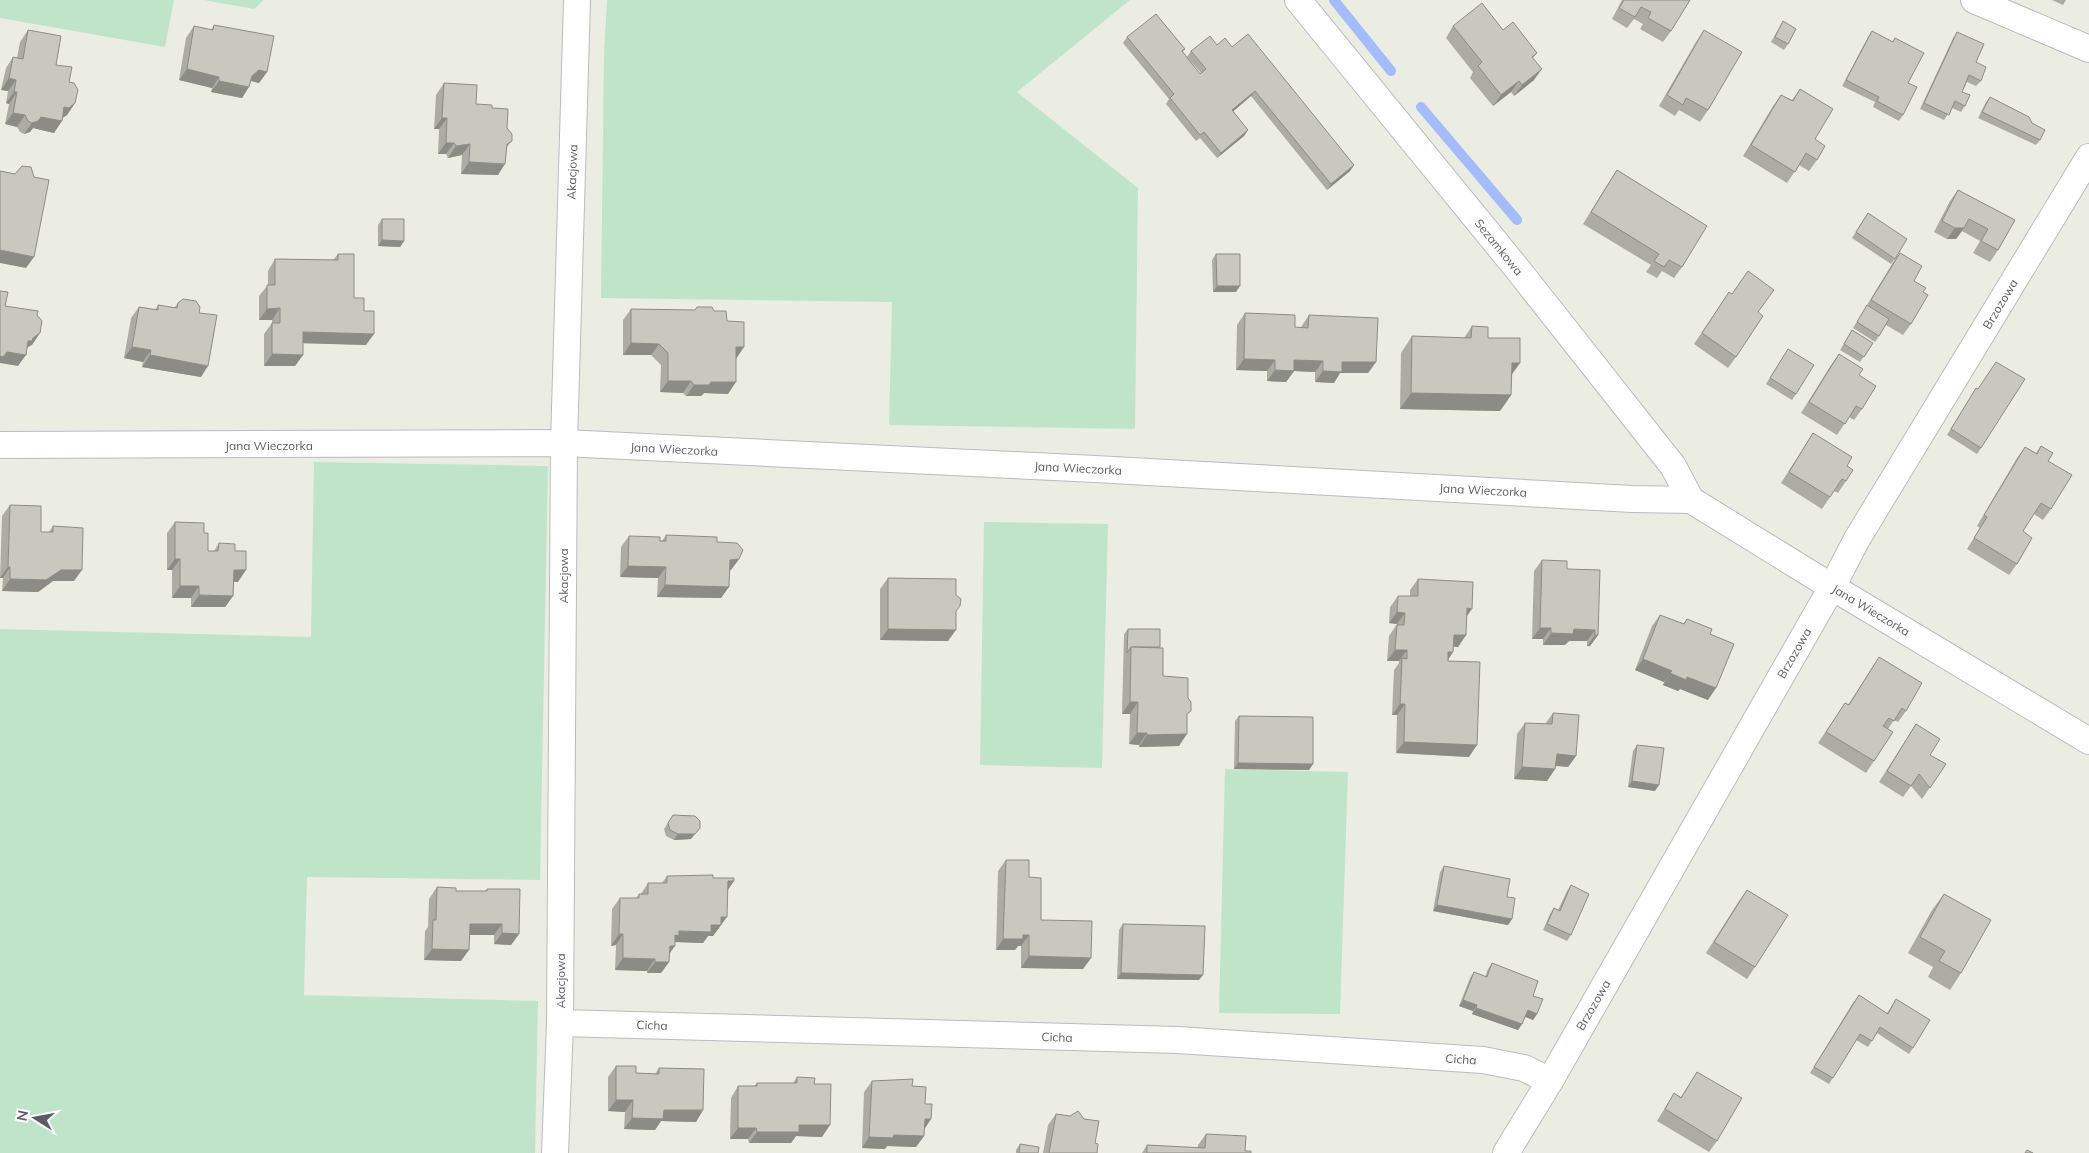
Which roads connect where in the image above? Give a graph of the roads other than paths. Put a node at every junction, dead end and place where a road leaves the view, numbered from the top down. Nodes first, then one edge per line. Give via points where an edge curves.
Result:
1 (577, 0) edge
2 (1298, 0) edge
3 (1974, 0) edge
4 (2089, 49) edge
5 (2089, 157) edge
6 (564, 443) junction
7 (0, 445) edge
8 (1691, 500) junction
9 (1832, 587) junction
10 (2089, 741) edge
11 (560, 1023) junction
12 (1550, 1081) junction
13 (555, 1153) edge
14 (1506, 1153) edge

1 - 6 street, Akacjowa
2 - 8 street, Sezamkowa via 1661,450
3 - 4 street
5 - 9 street, Brzozowa via 1857,539
6 - 7 street, Jana Wieczorka
6 - 8 street, Jana Wieczorka
6 - 11 street, Akacjowa
8 - 9 street, Jana Wieczorka
9 - 10 street, Jana Wieczorka
9 - 12 street, Brzozowa
11 - 12 street, Cicha via 1178,1040 1483,1060 1524,1068
11 - 13 street, Akacjowa
12 - 14 street, Brzozowa

